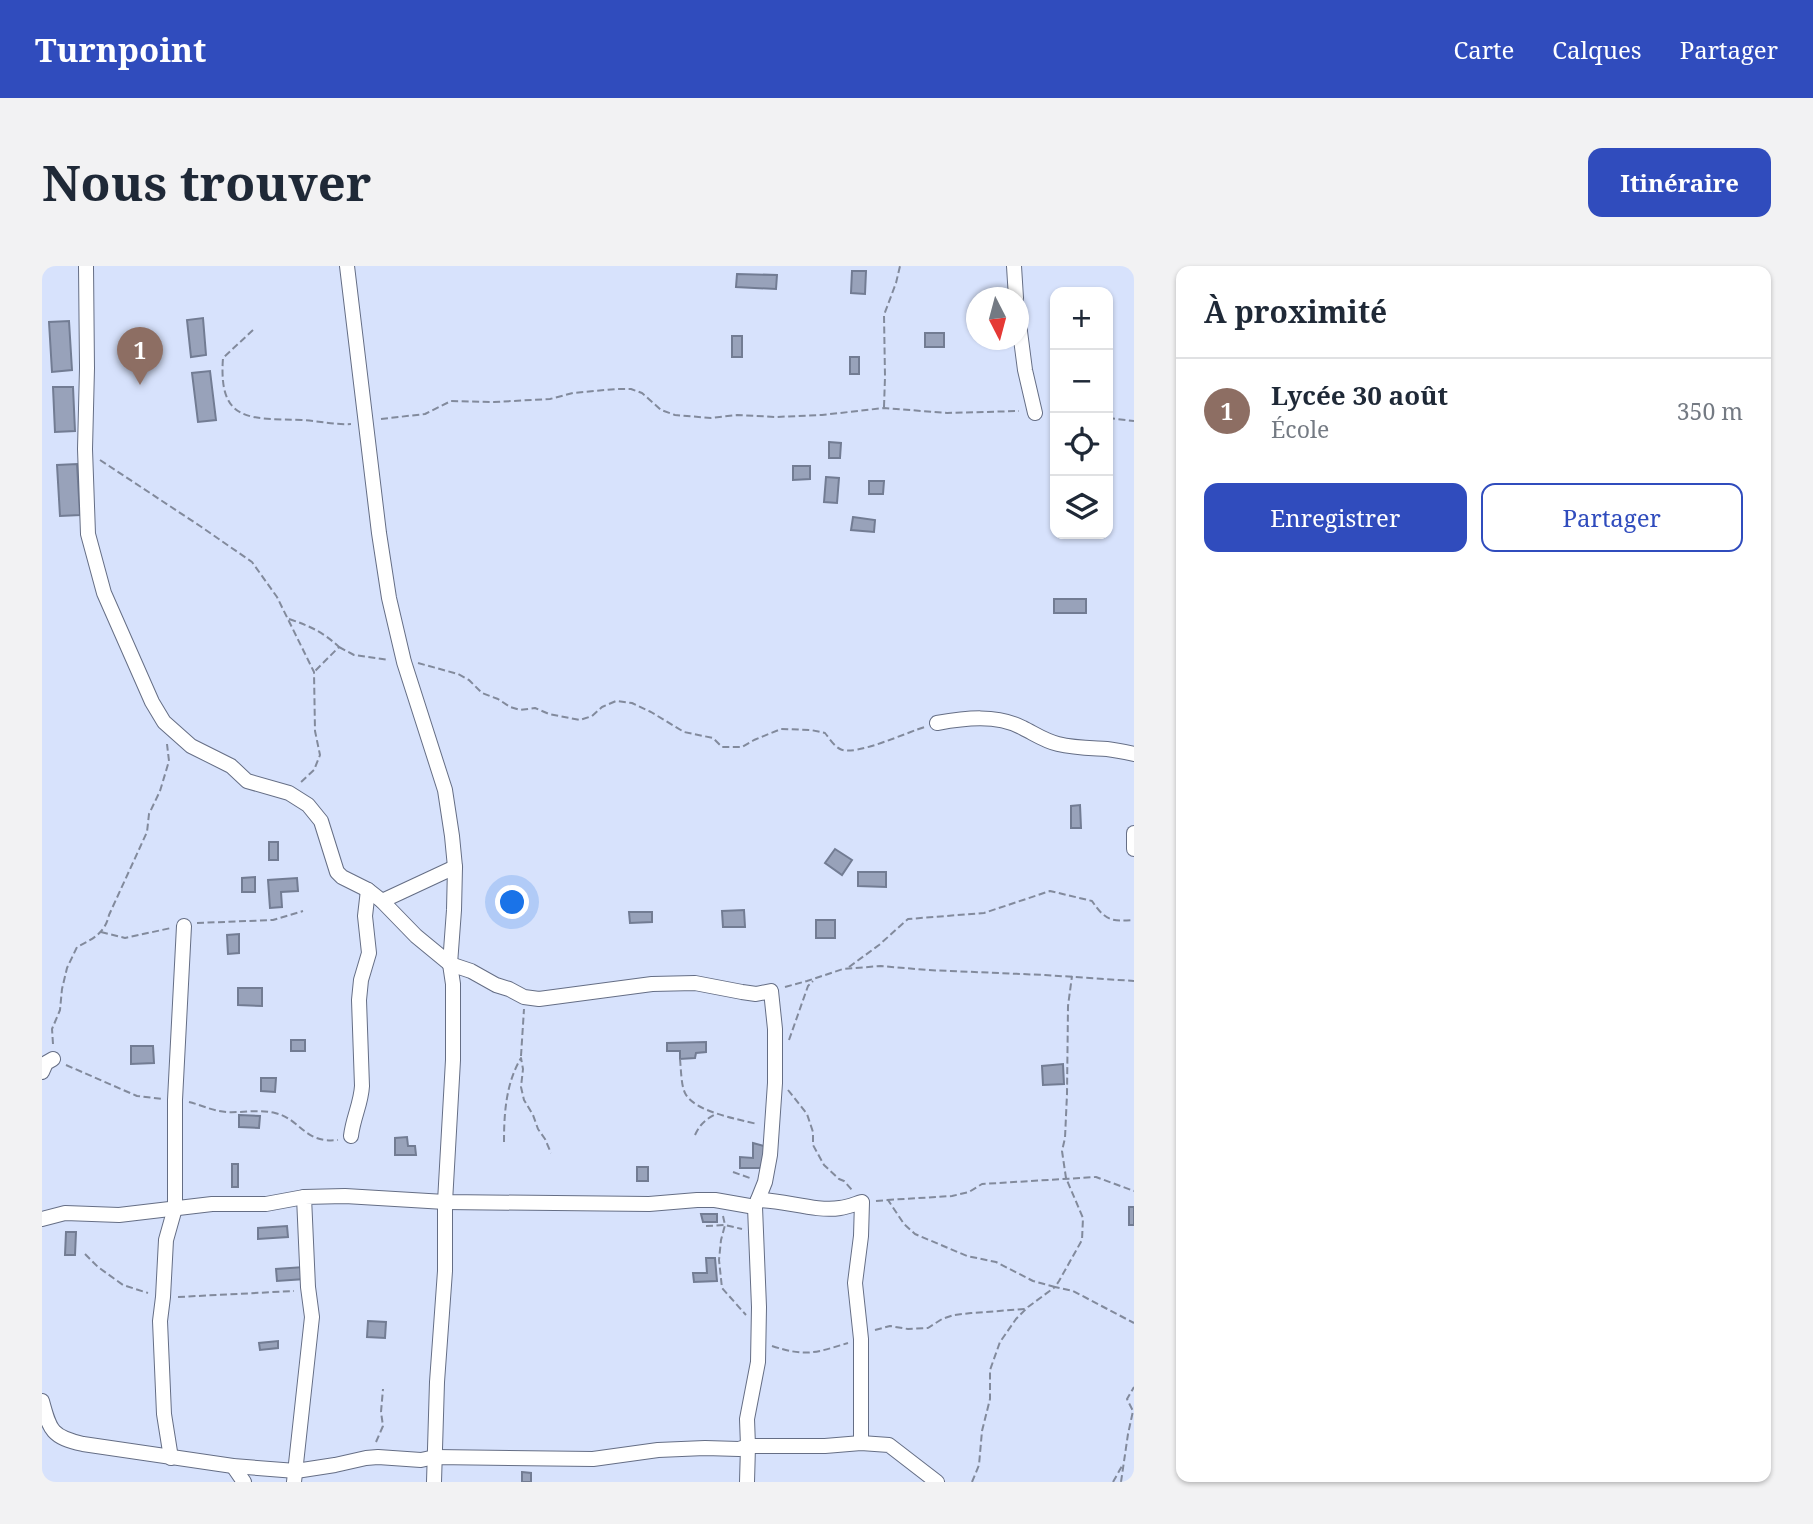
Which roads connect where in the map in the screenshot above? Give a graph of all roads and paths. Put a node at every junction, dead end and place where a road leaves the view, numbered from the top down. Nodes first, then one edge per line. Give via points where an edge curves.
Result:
1 (86, 266) edge
2 (346, 266) edge
3 (900, 266) edge
4 (1014, 266) edge
5 (1015, 287) edge
6 (253, 330) dead end
7 (1023, 350) edge
8 (884, 408) junction
9 (1035, 413) joint
10 (1113, 419) edge
11 (1134, 421) edge
12 (366, 423) junction
13 (85, 450) junction
14 (287, 618) junction
15 (339, 647) junction
16 (404, 662) junction
17 (314, 672) junction
18 (164, 722) junction
19 (937, 723) joint
20 (1134, 754) edge
21 (289, 793) junction
22 (1134, 834) edge
23 (1134, 849) edge
24 (455, 867) junction
25 (368, 890) junction
26 (382, 901) junction
27 (303, 911) dead end
28 (1134, 920) edge
29 (184, 926) junction
30 (100, 932) junction
31 (450, 964) junction
32 (848, 968) junction
33 (1072, 976) junction
34 (815, 979) junction
35 (1134, 981) edge
36 (771, 991) junction
37 (524, 998) junction
38 (788, 1042) dead end
39 (521, 1058) junction
40 (53, 1059) junction
41 (680, 1059) dead end
42 (42, 1072) edge
43 (775, 1083) junction
44 (175, 1100) junction
45 (717, 1113) junction
46 (772, 1127) junction
47 (695, 1135) dead end
48 (351, 1136) joint
49 (504, 1142) dead end
50 (551, 1153) dead end
51 (733, 1172) dead end
52 (1066, 1178) junction
53 (765, 1182) junction
54 (1134, 1191) edge
55 (304, 1197) junction
56 (720, 1201) junction
57 (445, 1202) junction
58 (862, 1202) junction
59 (757, 1203) junction
60 (175, 1208) junction
61 (42, 1219) edge
62 (725, 1225) junction
63 (706, 1226) dead end
64 (757, 1239) junction
65 (85, 1254) dead end
66 (308, 1286) junction
67 (1055, 1287) junction
68 (163, 1297) junction
69 (1026, 1310) junction
70 (749, 1319) dead end
71 (1134, 1323) edge
72 (861, 1339) junction
73 (757, 1341) junction
74 (1134, 1387) edge
75 (383, 1389) dead end
76 (42, 1401) edge
77 (860, 1443) junction
78 (748, 1447) junction
79 (379, 1457) junction
80 (435, 1457) junction
81 (171, 1458) junction
82 (1125, 1462) junction
83 (233, 1466) junction
84 (295, 1477) edge
85 (244, 1482) edge
86 (435, 1482) edge
87 (747, 1482) edge
88 (937, 1482) edge
89 (972, 1482) edge
90 (1113, 1482) edge
91 (1121, 1482) edge

1 - 13 street
2 - 12 street
3 - 8 path via 884,315
4 - 5 street
6 - 12 path via 223,358 226,399 232,406 248,416 269,420
7 - 9 street
8 - 9 path
8 - 12 path via 810,416 711,418 661,410 642,393 616,389 550,399 451,401 425,414
10 - 11 path
12 - 16 street via 389,598
13 - 14 path via 252,562
13 - 18 street via 88,534 104,593
14 - 15 path via 312,627
14 - 17 path
15 - 16 path via 354,655
15 - 17 path
16 - 19 path via 458,674 482,693 520,710 535,708 580,720 616,701 632,704 684,732 713,738 722,747 742,747 781,729 796,729 825,733 838,749 849,751
16 - 24 street via 445,790
17 - 21 path via 320,755 314,770
18 - 21 street via 191,746 231,766 247,781
18 - 30 path via 169,761 160,791 149,814 147,832
19 - 20 street via 988,718 1015,724 1056,744
21 - 25 street via 321,821 337,872
22 - 23 street
24 - 26 street
24 - 31 street
25 - 26 street
25 - 48 street via 369,953 359,1000 362,1086
26 - 31 street
27 - 29 path via 273,920
28 - 32 path via 1117,922 1101,915 1092,901 1049,891 984,913 908,919
29 - 30 path via 125,938
29 - 44 street
30 - 40 path via 77,947 67,968 52,1029
31 - 37 street
31 - 57 street via 453,1060
32 - 33 path
32 - 34 path
33 - 35 path
33 - 52 path via 1062,1151
34 - 36 path
34 - 38 path via 808,986
36 - 37 street via 756,994 695,983
36 - 43 street
37 - 39 path
39 - 49 path via 512,1072
39 - 50 path via 524,1100
40 - 42 street
40 - 44 path via 137,1096
41 - 45 path via 685,1092 693,1102
43 - 46 street
43 - 58 path via 786,1088 807,1114 813,1145 824,1166 845,1181
44 - 48 path via 223,1112 276,1113 316,1139
44 - 60 street
45 - 46 path
45 - 47 path via 706,1119
46 - 53 street
51 - 53 path
52 - 54 path via 1096,1177
52 - 58 path via 982,1184 952,1196
52 - 67 path via 1083,1218 1082,1240
53 - 59 street
55 - 57 street
55 - 60 street via 265,1204
55 - 66 street
56 - 57 street
56 - 59 street
56 - 62 path
57 - 80 street
58 - 59 street via 839,1209 773,1200
58 - 67 path via 888,1200 915,1234
58 - 72 street via 855,1283
59 - 64 street
60 - 61 street via 120,1215 65,1213
60 - 68 street via 166,1240
62 - 63 path
62 - 64 path via 750,1231
62 - 70 path via 719,1260 722,1287
64 - 73 street
65 - 68 path via 123,1285
66 - 68 path via 302,1290
66 - 84 street via 312,1317
67 - 69 path
67 - 71 path via 1073,1291
68 - 81 street via 163,1395
69 - 72 path via 954,1315 928,1328 890,1326
69 - 89 path via 1000,1342 990,1370 990,1399
72 - 73 path via 805,1354
72 - 77 street
73 - 78 street
74 - 82 path via 1127,1399 1133,1412
75 - 79 path via 383,1426 376,1440
76 - 81 street via 46,1418 62,1439
77 - 78 street
77 - 88 street via 889,1445
78 - 80 street via 658,1450 593,1459
78 - 87 street
79 - 80 street
79 - 84 street
80 - 86 street
81 - 83 street
82 - 90 path
82 - 91 path
83 - 84 street
83 - 85 street

